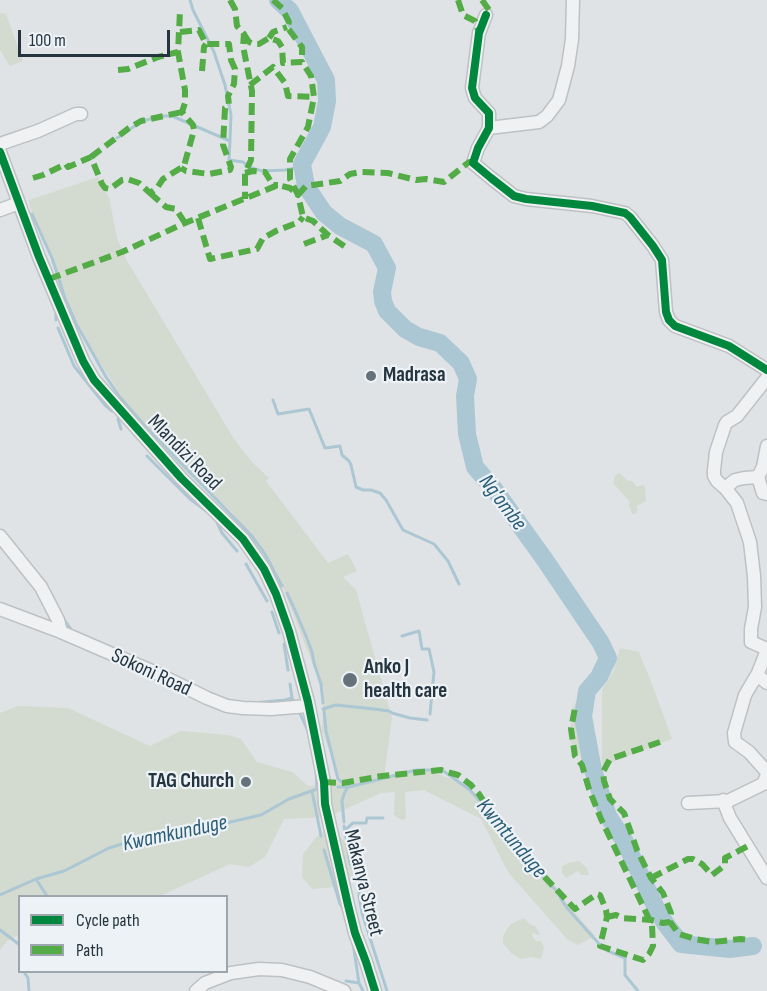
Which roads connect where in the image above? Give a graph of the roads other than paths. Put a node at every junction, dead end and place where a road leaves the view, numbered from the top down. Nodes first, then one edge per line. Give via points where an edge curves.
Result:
1 (573, 0) edge
2 (486, 15) dead end
3 (81, 114) dead end
4 (489, 128) junction
5 (0, 144) edge
6 (0, 152) edge
7 (20, 204) junction
8 (0, 210) edge
9 (767, 370) edge
10 (767, 378) edge
11 (767, 447) edge
12 (758, 477) junction
13 (726, 489) junction
14 (767, 494) edge
15 (0, 536) edge
16 (0, 609) edge
17 (61, 632) junction
18 (767, 649) edge
19 (762, 679) edge
20 (308, 706) junction
21 (324, 782) joint
22 (765, 784) edge
23 (723, 800) junction
24 (688, 803) dead end
25 (767, 878) edge
26 (196, 991) edge
27 (344, 991) edge
28 (375, 991) edge

1 - 4 street via 572,39 559,100 539,122
2 - 4 street via 479,33 472,88 489,113
3 - 5 street
4 - 9 street via 473,163 514,196 526,200 625,213 662,260 669,320 675,326 729,346
6 - 7 street, Mlandizi Road
7 - 8 street
7 - 20 street, Mlandizi Road via 73,340 94,380 181,478 243,539 264,569 290,630
10 - 13 street via 722,432 714,476
11 - 12 street
12 - 13 street via 735,480
12 - 14 street via 763,493
13 - 18 street via 737,503 750,542 755,607 751,642
15 - 17 street via 41,587
16 - 17 street, Sokoni Road
17 - 20 street, Sokoni Road via 227,706
18 - 19 street
19 - 22 street via 747,691 735,742 764,768
20 - 21 street, Mlandizi Road
21 - 28 street, Makanya Street via 325,804 355,933
22 - 23 street via 732,800
23 - 24 street
23 - 25 street
26 - 27 street via 231,973 259,969 310,977

